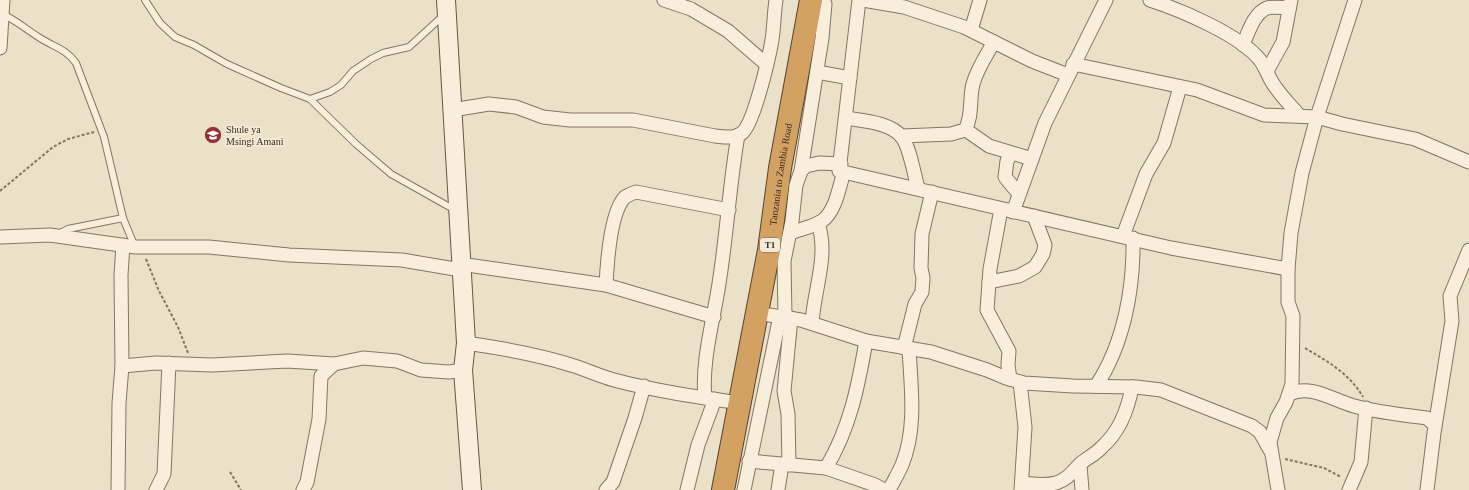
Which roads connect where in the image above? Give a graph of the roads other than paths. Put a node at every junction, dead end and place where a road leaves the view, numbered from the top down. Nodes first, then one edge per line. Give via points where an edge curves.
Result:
1 (3, 0) edge
2 (145, 0) edge
3 (664, 0) edge
4 (776, 0) edge
5 (980, 0) edge
6 (1106, 0) edge
7 (1150, 0) edge
8 (1355, 0) edge
9 (821, 1) edge
10 (858, 1) edge
11 (1168, 3) edge
12 (1290, 4) edge
13 (447, 6) edge
14 (2, 14) junction
15 (971, 30) junction
16 (994, 42) junction
17 (1243, 45) junction
18 (0, 48) edge
19 (766, 64) junction
20 (1071, 70) junction
21 (1267, 71) junction
22 (817, 72) junction
23 (850, 78) junction
24 (1180, 87) junction
25 (310, 99) junction
26 (452, 110) junction
27 (1299, 115) junction
28 (1316, 117) junction
29 (846, 118) junction
30 (966, 130) junction
31 (738, 135) junction
32 (901, 136) junction
33 (1011, 154) junction
34 (1032, 159) junction
35 (1469, 162) edge
36 (842, 168) junction
37 (800, 171) junction
38 (918, 188) junction
39 (932, 192) junction
40 (1019, 194) junction
41 (729, 210) junction
42 (1007, 210) junction
43 (458, 211) junction
44 (1034, 216) junction
45 (123, 218) junction
46 (818, 223) junction
47 (790, 233) junction
48 (55, 236) junction
49 (1128, 237) junction
50 (0, 238) edge
51 (133, 246) junction
52 (1469, 250) edge
53 (461, 267) junction
54 (1288, 269) junction
55 (989, 282) junction
56 (606, 285) junction
57 (757, 313) junction
58 (714, 317) junction
59 (785, 317) junction
60 (812, 323) junction
61 (866, 342) junction
62 (466, 343) junction
63 (906, 348) junction
64 (169, 363) junction
65 (334, 364) junction
66 (122, 366) junction
67 (463, 370) junction
68 (1015, 381) junction
69 (644, 386) junction
70 (1096, 386) junction
71 (1132, 387) junction
72 (1289, 394) junction
73 (710, 399) junction
74 (740, 403) junction
75 (1369, 409) junction
76 (1435, 425) junction
77 (1271, 454) junction
78 (749, 461) junction
79 (786, 465) junction
80 (1080, 465) junction
81 (826, 468) junction
82 (1021, 487) edge
83 (1350, 487) edge
84 (118, 490) edge
85 (156, 490) edge
86 (303, 490) edge
87 (472, 490) edge
88 (606, 490) edge
89 (687, 490) edge
90 (723, 490) edge
91 (744, 490) edge
92 (778, 490) edge
93 (884, 490) edge
94 (889, 490) edge
95 (1082, 490) edge
96 (1278, 490) edge
97 (1427, 490) edge

1 - 14 street
2 - 25 lane via 160,23 175,37 247,73
3 - 19 street via 691,9 728,31
4 - 19 street via 772,40
5 - 15 street
6 - 20 street
7 - 11 street
8 - 28 street
9 - 22 street
9 - 57 highway, Tanzania to Zambia Road / T1 via 806,28
10 - 15 street via 904,7
10 - 23 street
11 - 17 street via 1230,35
12 - 17 street via 1268,8 1262,12
12 - 21 street via 1283,42
13 - 25 lane via 410,47 383,53 371,59 353,71 341,86
13 - 26 street
14 - 18 street
14 - 45 lane via 70,54 101,131
15 - 16 street
16 - 20 street via 1032,61
16 - 30 street via 979,66 973,84 970,118
17 - 21 street via 1260,60
19 - 31 street via 749,126
20 - 24 street
20 - 34 street via 1045,123
21 - 27 street via 1285,100
22 - 23 street
22 - 37 street
23 - 29 street
24 - 27 street via 1196,90 1264,115
24 - 49 street via 1164,143 1146,174
25 - 43 lane via 391,174
26 - 31 street via 489,104 516,107 543,117 570,120 633,120 715,136 729,138
26 - 43 street
27 - 28 street
28 - 35 street via 1415,139
28 - 54 street via 1302,172 1291,233
29 - 32 street via 884,126
29 - 36 street
30 - 32 street via 950,134
30 - 33 street via 989,146
31 - 41 street
32 - 38 street
33 - 34 street
33 - 40 street via 1007,161 1005,177
34 - 40 street
36 - 37 street via 819,163 806,166
36 - 38 street
36 - 46 street via 829,213
37 - 47 street
38 - 39 street
39 - 42 street
39 - 63 street via 922,234 922,292 915,304
40 - 42 street
41 - 56 street via 636,192 625,197 619,206 607,251
41 - 58 street
42 - 44 street
42 - 55 street
43 - 53 street
44 - 49 street
44 - 55 street via 1045,244 1043,254 1035,267 1019,276
45 - 48 lane via 68,229
45 - 51 lane
46 - 47 street
46 - 60 street via 823,244
47 - 59 street via 784,261
48 - 50 street
48 - 51 street
49 - 54 street via 1171,248
49 - 70 street via 1133,262 1131,290 1117,343 1106,372
51 - 53 street via 209,247 289,255 402,260
51 - 66 street via 121,276
52 - 76 street via 1450,296 1452,322
53 - 56 street
53 - 62 street
54 - 72 street via 1288,302 1293,316 1293,365
55 - 68 street via 987,310 1009,351 1008,365
56 - 58 street
57 - 59 street
57 - 74 highway, Tanzania to Zambia Road / T1
58 - 73 street via 703,384
59 - 60 street
59 - 78 street
59 - 79 street via 784,391 788,414
60 - 61 street
61 - 63 street
61 - 81 street via 858,386 845,433
62 - 67 street
62 - 69 street via 536,355 613,380
63 - 68 street via 952,357
63 - 94 street via 912,393 910,432 902,464
64 - 65 street via 287,361
64 - 66 street
64 - 85 street via 164,474
65 - 67 street via 363,358 397,361 421,370
65 - 86 street via 321,376 319,419 307,482
66 - 84 street
67 - 87 street
68 - 70 street
68 - 82 street via 1024,427
69 - 73 street
69 - 88 street via 613,482
70 - 71 street
71 - 77 street via 1162,390 1252,426 1260,432
71 - 80 street via 1118,428 1103,447
72 - 75 street via 1308,390
72 - 77 street via 1277,418
73 - 74 street
73 - 89 street
74 - 90 highway, Tanzania to Zambia Road / T1
75 - 76 street via 1426,418
75 - 83 street via 1359,468
76 - 97 street
77 - 96 street
78 - 79 street
78 - 91 street
79 - 81 street
79 - 92 street
80 - 82 street via 1067,478 1055,483
80 - 95 street
81 - 93 street

